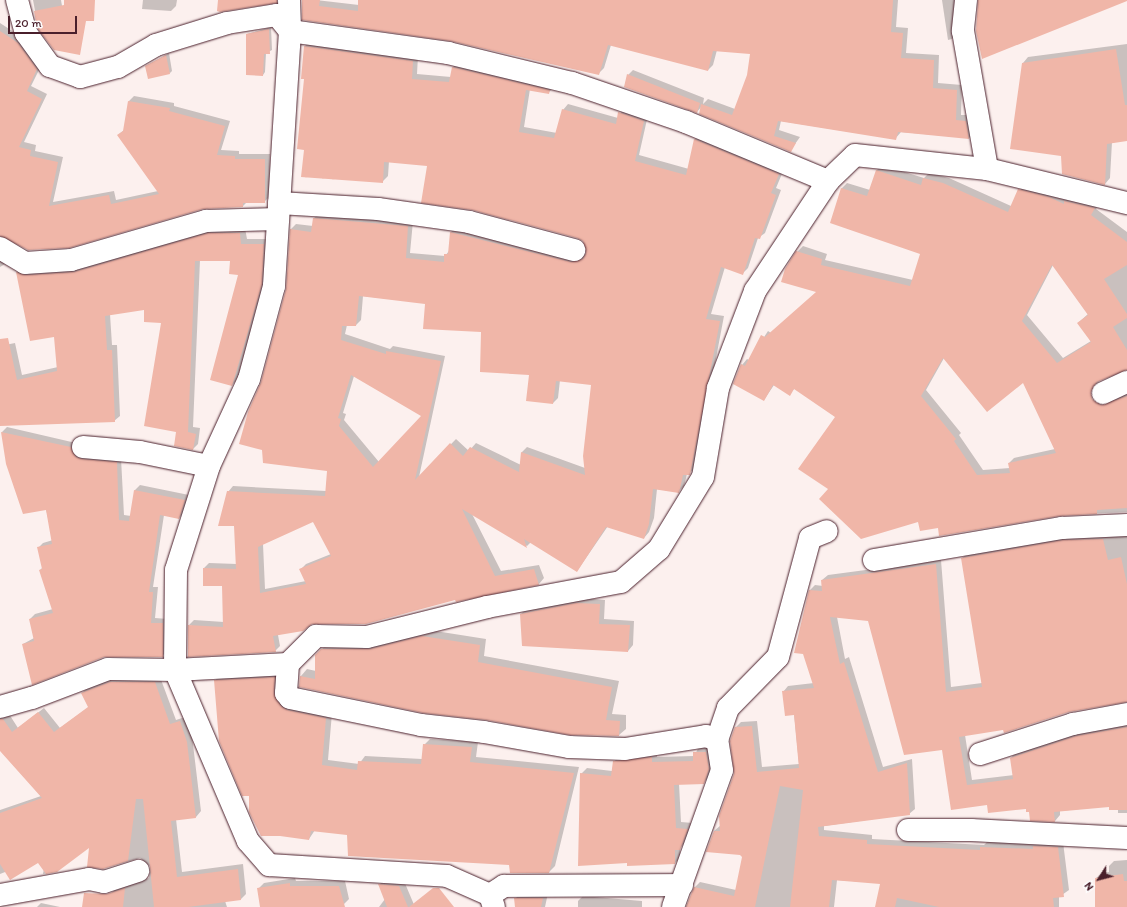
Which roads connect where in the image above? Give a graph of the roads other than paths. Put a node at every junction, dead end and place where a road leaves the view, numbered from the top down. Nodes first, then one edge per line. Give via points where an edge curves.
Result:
1 (18, 0) edge
2 (289, 0) edge
3 (966, 0) edge
4 (290, 31) junction
5 (987, 169) junction
6 (828, 181) junction
7 (1127, 203) edge
8 (278, 211) junction
9 (0, 248) edge
10 (574, 250) dead end
11 (1127, 382) edge
12 (1103, 393) dead end
13 (83, 447) dead end
14 (209, 466) junction
15 (1127, 525) edge
16 (827, 531) dead end
17 (874, 560) dead end
18 (288, 664) junction
19 (175, 670) junction
20 (0, 707) edge
21 (1127, 714) edge
22 (717, 740) junction
23 (980, 754) dead end
24 (908, 830) dead end
25 (1127, 838) edge
26 (138, 871) dead end
27 (682, 885) junction
28 (0, 895) edge
29 (492, 901) edge
30 (674, 907) edge

1 - 4 street via 26,34 50,66 80,77 118,67 156,45 227,23 278,15
2 - 4 street
3 - 5 street via 964,31
4 - 6 street via 448,53 572,83 686,122
4 - 8 street
5 - 6 street via 855,155
5 - 7 street
6 - 18 street via 755,291 718,388 702,478 659,550 621,582 487,607 367,637 316,636
8 - 9 street via 206,221 71,260 25,263
8 - 10 street via 378,209 469,222
8 - 14 street via 274,286 249,379
11 - 12 street
13 - 14 street via 140,452
14 - 19 street via 176,570
15 - 17 street via 1062,528
16 - 22 street via 810,538 778,657 728,708
18 - 19 street
18 - 22 street via 286,693 290,698 421,725 484,732 569,747 625,749 706,736
19 - 20 street via 108,669 32,698
19 - 29 street via 248,841 269,865 446,876
21 - 23 street via 1073,724
22 - 27 street via 722,770
24 - 25 street via 971,830
26 - 28 street via 104,882 89,879
27 - 29 street via 504,886
27 - 30 street

